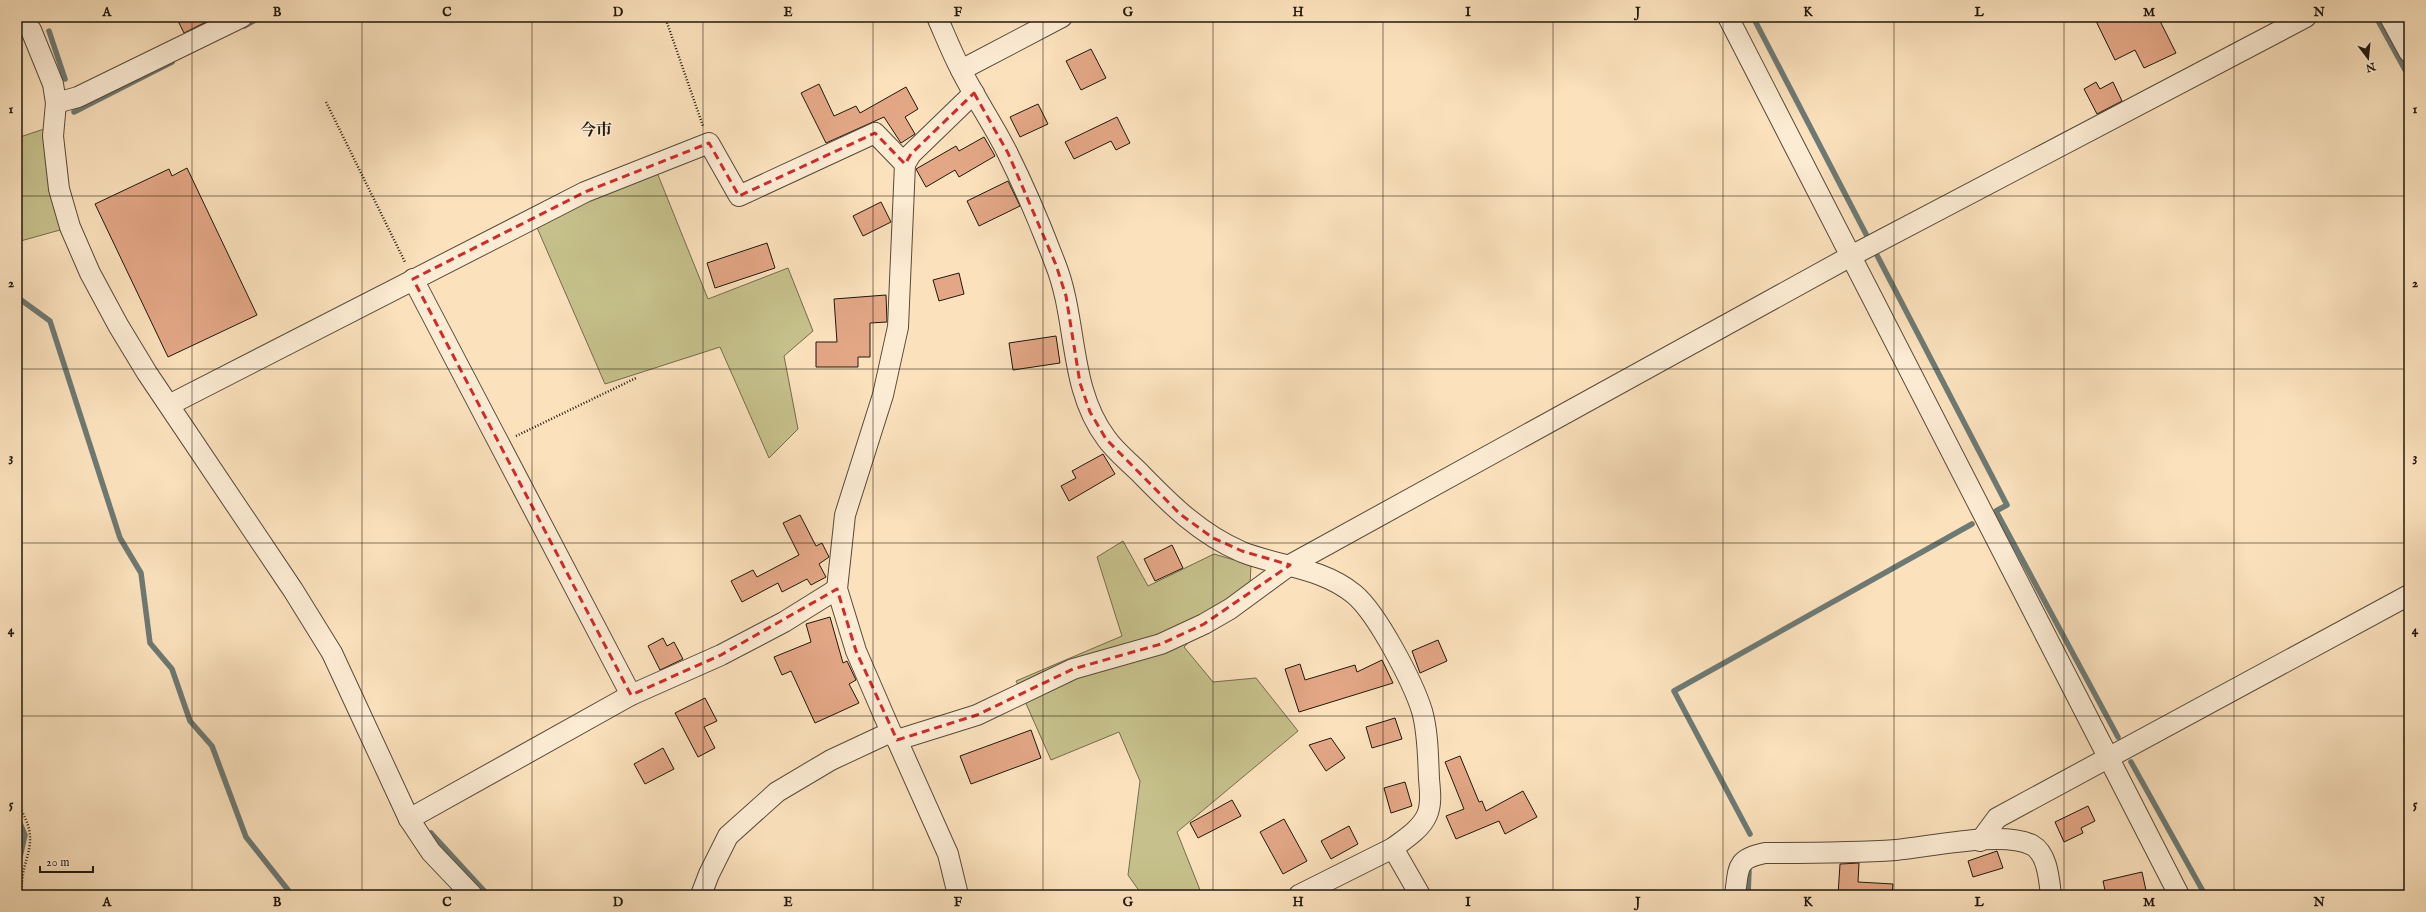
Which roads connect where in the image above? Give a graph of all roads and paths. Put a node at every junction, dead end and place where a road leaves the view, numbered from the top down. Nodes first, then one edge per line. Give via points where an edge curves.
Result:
1 (18, 17) edge
2 (242, 17) edge
3 (665, 17) edge
4 (938, 17) edge
5 (1062, 17) edge
6 (1728, 17) edge
7 (2306, 17) edge
8 (2390, 17) edge
9 (2409, 52) edge
10 (961, 70) junction
11 (974, 93) junction
12 (326, 102) dead end
13 (56, 103) junction
14 (709, 143) junction
15 (905, 164) junction
16 (1851, 256) junction
17 (413, 279) junction
18 (636, 378) dead end
19 (169, 405) junction
20 (500, 444) junction
21 (1290, 565) junction
22 (837, 589) junction
23 (2409, 596) edge
24 (631, 695) junction
25 (894, 736) junction
26 (2111, 758) junction
27 (17, 803) edge
28 (409, 819) junction
29 (1980, 841) junction
30 (1393, 848) junction
31 (22, 895) edge
32 (472, 895) edge
33 (701, 895) edge
34 (958, 895) edge
35 (1300, 895) edge
36 (1420, 895) edge
37 (1735, 895) edge
38 (2051, 895) edge
39 (2179, 895) edge

1 - 13 street via 31,30 42,54 53,84
2 - 13 street via 78,97
3 - 14 path
4 - 10 street
5 - 10 street
6 - 16 street
7 - 16 street
8 - 9 street
10 - 11 street
11 - 15 street via 924,140
11 - 21 street via 1008,153 1056,266 1066,296 1080,383 1090,412 1106,439 1180,514 1213,538 1242,552
12 - 17 path
13 - 19 street via 53,136 59,189 70,227 118,325
14 - 15 street via 739,196 875,134
14 - 17 street via 585,192
15 - 22 street via 898,327 883,395 845,515
16 - 21 street
16 - 26 street
17 - 19 street
17 - 20 street
18 - 20 path
19 - 28 street via 332,653
20 - 24 street
21 - 25 street via 1230,609 1161,644 1073,669 977,715
21 - 30 street via 1315,571 1337,581 1371,612 1410,682 1422,713 1428,758 1430,804 1426,818
22 - 24 street via 784,622 727,652
22 - 25 street via 856,651
23 - 26 street
24 - 28 street
25 - 33 street via 831,760 777,792 728,836 708,874
25 - 34 street via 948,854
26 - 29 street via 1997,818
26 - 39 street
27 - 31 path via 27,818 32,841
28 - 32 street via 431,852
29 - 37 street via 1896,850 1765,853 1747,857 1740,866
29 - 38 street via 2008,839 2032,846 2039,851 2048,872
30 - 35 street
30 - 36 street

